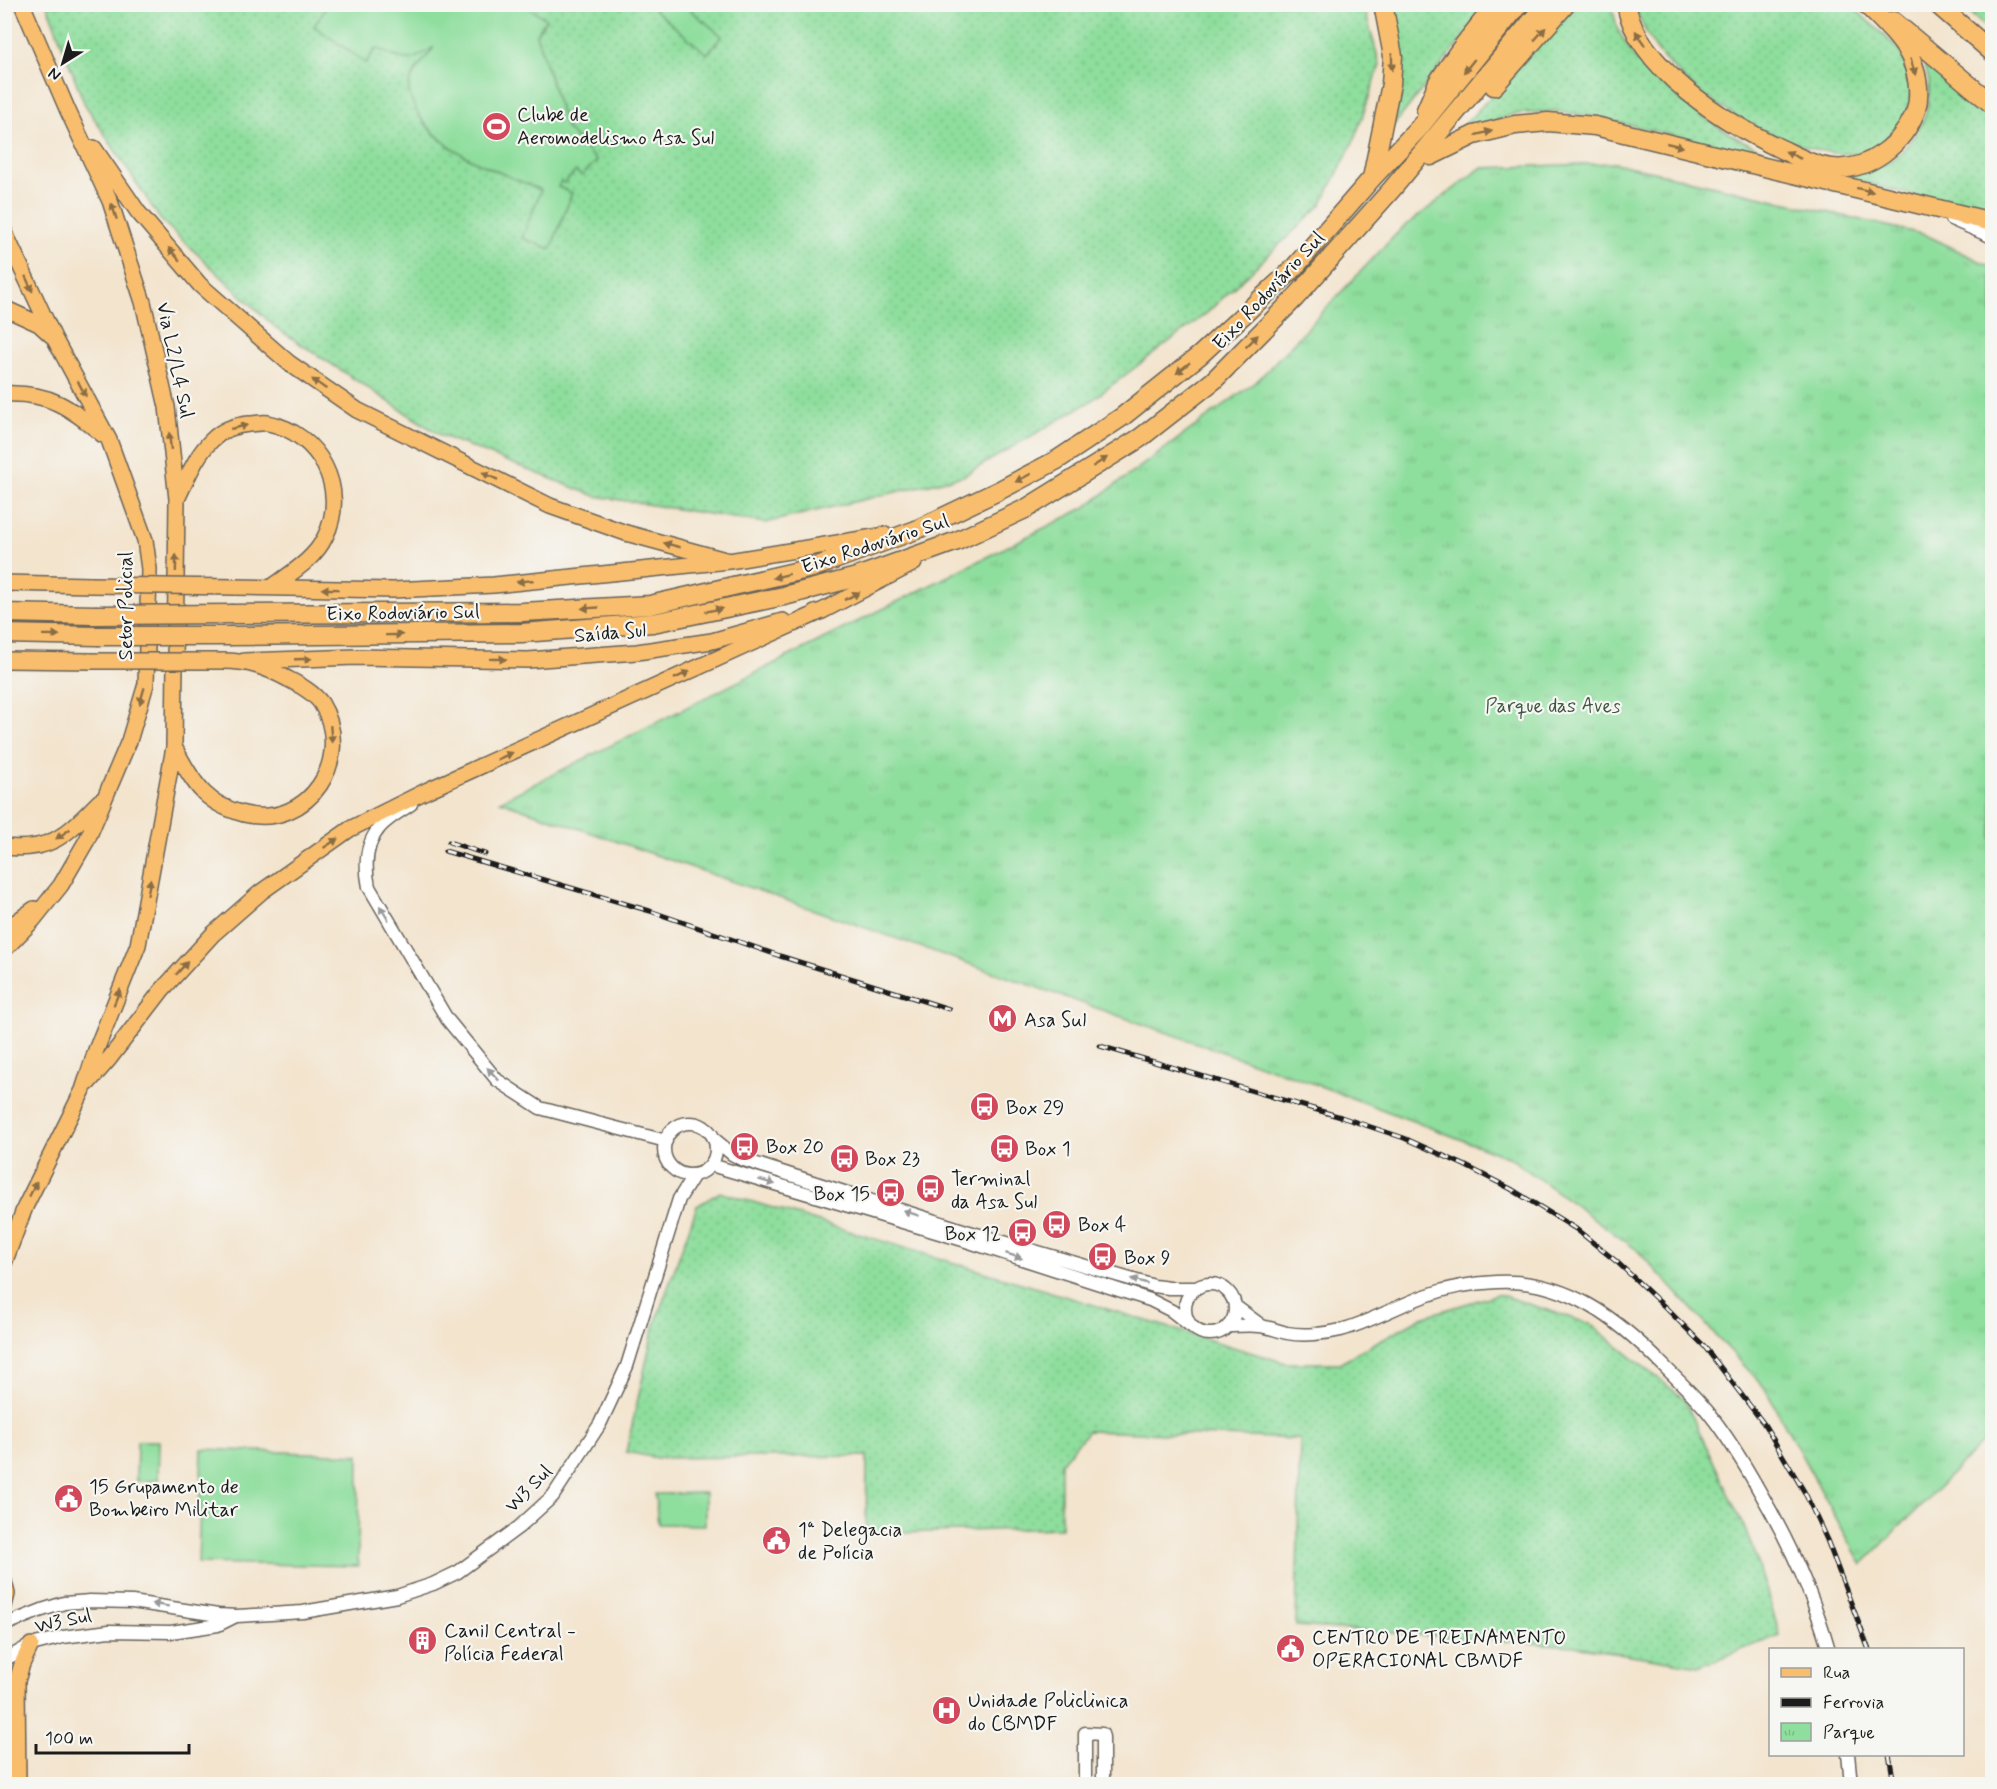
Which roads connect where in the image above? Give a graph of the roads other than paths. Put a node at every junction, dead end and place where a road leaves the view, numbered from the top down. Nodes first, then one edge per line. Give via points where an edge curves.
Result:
1 (22, 4) edge
2 (1383, 4) edge
3 (1496, 4) edge
4 (1519, 4) edge
5 (1546, 4) edge
6 (1566, 4) edge
7 (1626, 4) edge
8 (1866, 4) edge
9 (1873, 4) edge
10 (1937, 4) edge
11 (1989, 48) edge
12 (1992, 104) edge
13 (68, 111) junction
14 (1418, 129) junction
15 (1431, 156) junction
16 (1372, 178) junction
17 (1392, 189) junction
18 (1905, 200) junction
19 (1992, 222) edge
20 (4, 231) edge
21 (1992, 237) edge
22 (4, 308) edge
23 (54, 338) junction
24 (4, 394) edge
25 (109, 440) junction
26 (177, 499) junction
27 (916, 530) junction
28 (957, 541) junction
29 (729, 561) junction
30 (4, 577) edge
31 (4, 583) edge
32 (20, 584) junction
33 (273, 587) junction
34 (822, 611) junction
35 (4, 613) edge
36 (4, 634) edge
37 (7, 661) edge
38 (244, 661) junction
39 (174, 747) junction
40 (428, 790) junction
41 (107, 795) junction
42 (4, 847) edge
43 (61, 885) junction
44 (4, 927) edge
45 (4, 950) edge
46 (79, 1097) junction
47 (714, 1139) junction
48 (666, 1141) junction
49 (711, 1165) junction
50 (675, 1169) junction
51 (694, 1176) junction
52 (680, 1199) junction
53 (4, 1263) edge
54 (1196, 1288) junction
55 (1234, 1306) junction
56 (1191, 1326) junction
57 (1228, 1326) junction
58 (1262, 1326) junction
59 (4, 1582) edge
60 (4, 1606) edge
61 (237, 1616) junction
62 (4, 1625) edge
63 (31, 1645) junction
64 (1828, 1648) edge
65 (4, 1660) edge
66 (4, 1738) edge
67 (1848, 1756) edge
68 (1085, 1762) junction
69 (1103, 1764) junction
70 (5, 1785) edge
71 (18, 1785) edge
72 (1085, 1785) edge
73 (1103, 1785) edge
74 (1851, 1785) edge

1 - 13 main road, Via L2/L4 Sul
2 -> 16 highway via 1393,56
3 - 14 highway via 1438,82
4 -> 14 highway, Eixo Rodoviário Sul
5 - 17 highway, Eixo Rodoviário Sul
15 -> 6 highway
8 -> 7 highway via 1910,56 1919,85 1916,109 1904,133 1887,151 1870,161 1834,168 1810,163 1755,136 1684,88 1636,34
9 - 12 highway
10 - 11 highway
26 -> 13 main road, Via L2/L4 Sul via 166,407 143,302 110,201
29 -> 13 main road via 626,533 550,506 357,410 289,363 200,285 138,212
14 - 16 highway, Eixo Rodoviário Sul
15 - 17 highway
15 -> 18 highway via 1474,135 1515,126 1548,122 1595,126
16 -> 27 highway, Eixo Rodoviário Sul via 1292,270 1200,355 1122,417 1057,460
28 -> 17 highway, Eixo Rodoviário Sul via 1027,508 1140,438 1213,381 1295,298
18 - 19 highway
18 - 21 street
20 -> 23 main road, Setor Policial
22 - 23 main road via 39,324
23 -> 25 main road, Setor Policial
24 - 25 main road via 27,393 56,401
25 -> 41 main road, Setor Policial via 145,540 149,569 146,684
26 -> 33 main road via 195,462 213,439 234,425 266,423 291,431 317,451 334,497 332,520 310,558
39 -> 26 main road, Via L2/L4 Sul
27 - 29 main road
27 -> 35 highway, Eixo Rodoviário Sul, bridge via 812,568 650,605 522,612
34 -> 28 main road, Saída Sul
36 -> 28 highway, Eixo Rodoviário Sul, bridge via 522,633 653,623 857,577
29 -> 33 main road via 494,585 393,590
30 - 32 main road
31 - 32 main road
32 - 33 main road, bridge
38 -> 34 main road, Saída Sul via 356,657 528,660 637,652 712,641
40 -> 34 main road
37 - 38 main road, Saída Sul, bridge
38 -> 39 main road via 304,687 320,703 332,728 332,754 326,777 315,793 300,806 274,816 253,816 228,809 205,794
46 -> 39 main road, Via L2/L4 Sul via 138,945
46 -> 40 main road via 169,982 213,934 261,892 350,830
48 -> 40 street via 540,1108 497,1080 447,1019 369,888 365,870 380,827
41 -> 42 main road via 71,830 52,842 26,849
41 - 43 main road, Setor Policial
43 - 44 main road via 33,910
43 - 45 main road
53 -> 46 main road via 25,1207
47 - 48 street via 709,1131 693,1123 676,1128
47 - 49 street via 715,1157
54 -> 47 street via 1154,1286 966,1231 741,1159
48 - 50 street via 666,1156
49 - 51 street
49 -> 56 street via 1150,1300
50 - 51 street
50 - 52 street, W3 Sul
51 - 52 street, W3 Sul
52 - 61 street, W3 Sul via 619,1385 573,1468 540,1509 458,1572 424,1587 335,1608
54 - 55 street via 1206,1284 1224,1289
54 - 56 street via 1185,1306
55 - 57 street via 1234,1317
55 - 58 street
56 - 57 street via 1210,1334
57 - 58 street
58 - 64 street via 1289,1333 1340,1330 1426,1295 1497,1282 1555,1290 1600,1311 1625,1329 1674,1377 1708,1413 1735,1450 1792,1552
59 - 60 main road
61 -> 62 street, W3 Sul via 132,1602 90,1601 64,1603
61 - 63 street, W3 Sul via 218,1624 171,1632 100,1631
63 - 65 street, W3 Sul
63 - 71 main road via 17,1682
66 - 70 main road
67 - 74 street
68 - 69 street
68 - 69 street via 1085,1733 1102,1734
68 - 72 street
69 - 73 street

